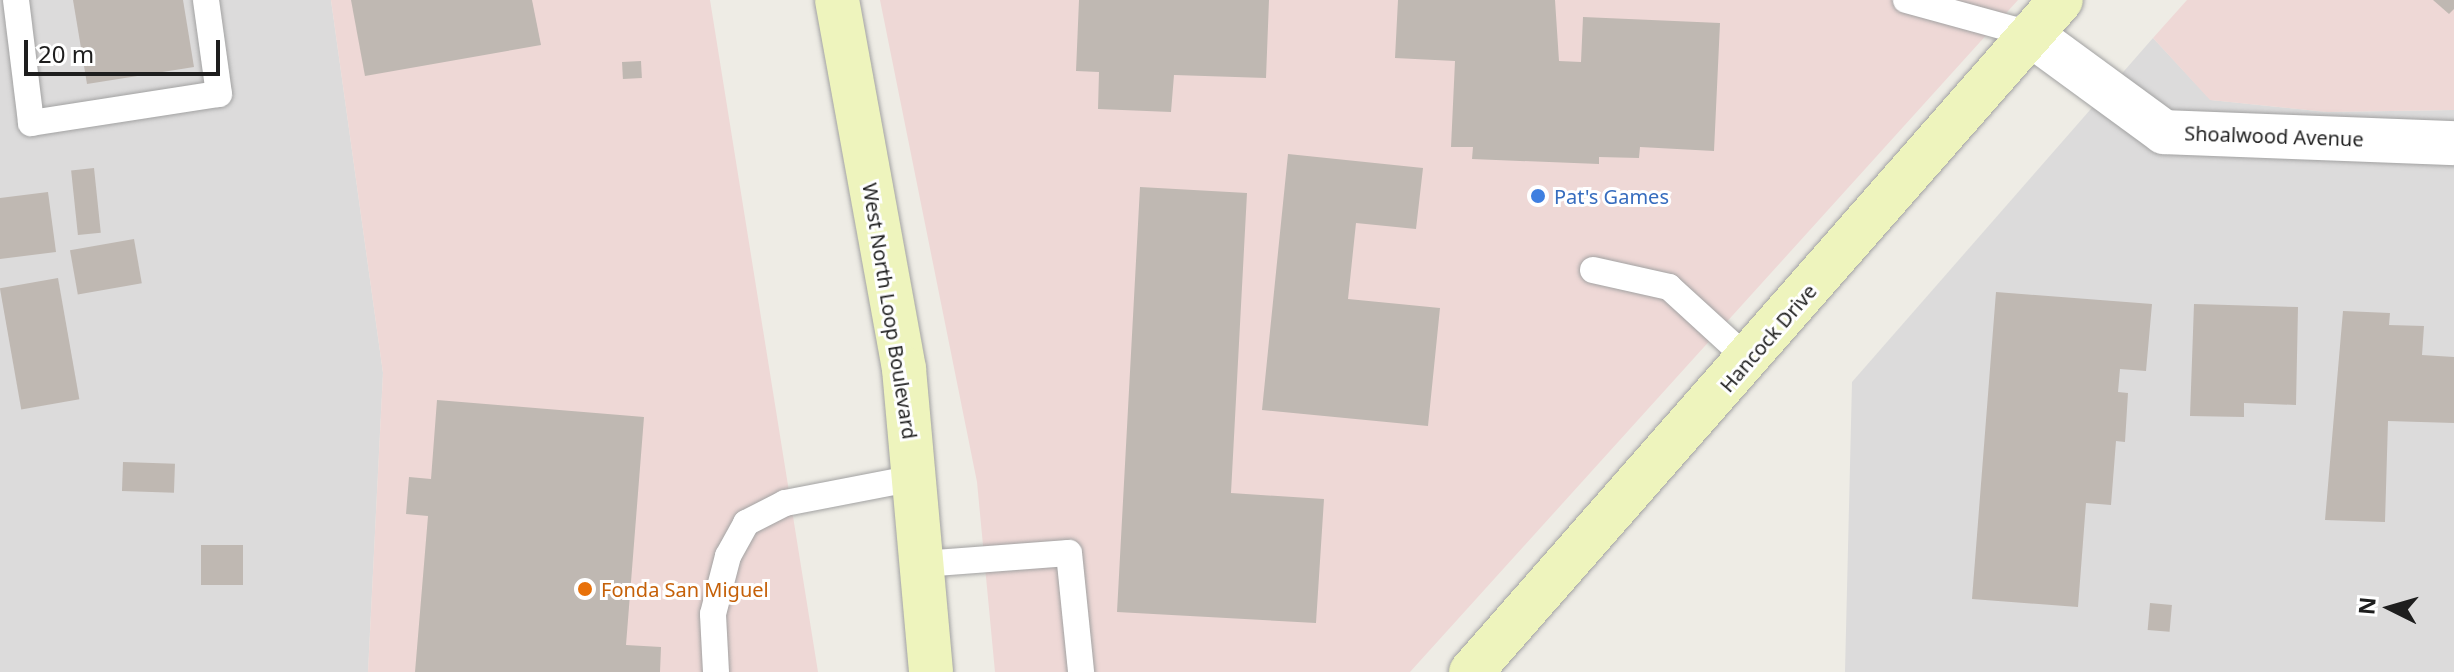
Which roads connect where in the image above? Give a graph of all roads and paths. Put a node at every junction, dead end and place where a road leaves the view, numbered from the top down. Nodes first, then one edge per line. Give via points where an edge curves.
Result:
1 (16, 0) edge
2 (206, 0) edge
3 (837, 0) edge
4 (1906, 0) edge
5 (2061, 0) edge
6 (2030, 34) junction
7 (2454, 143) edge
8 (1593, 270) dead end
9 (1749, 360) junction
10 (915, 478) junction
11 (922, 564) junction
12 (716, 672) edge
13 (931, 672) edge
14 (1081, 672) edge
15 (1471, 672) edge

1 - 2 lane via 31,123 219,94
3 - 10 street, West North Loop Boulevard via 904,369
4 - 6 lane
5 - 6 street, Hancock Drive
6 - 7 street, Shoalwood Avenue via 2164,132
6 - 9 street, Hancock Drive
8 - 9 lane via 1669,287
9 - 15 street, Hancock Drive
10 - 11 street, West North Loop Boulevard
10 - 12 lane via 785,503 746,523 728,556 713,614
11 - 13 street, West North Loop Boulevard
11 - 14 lane via 1069,553

